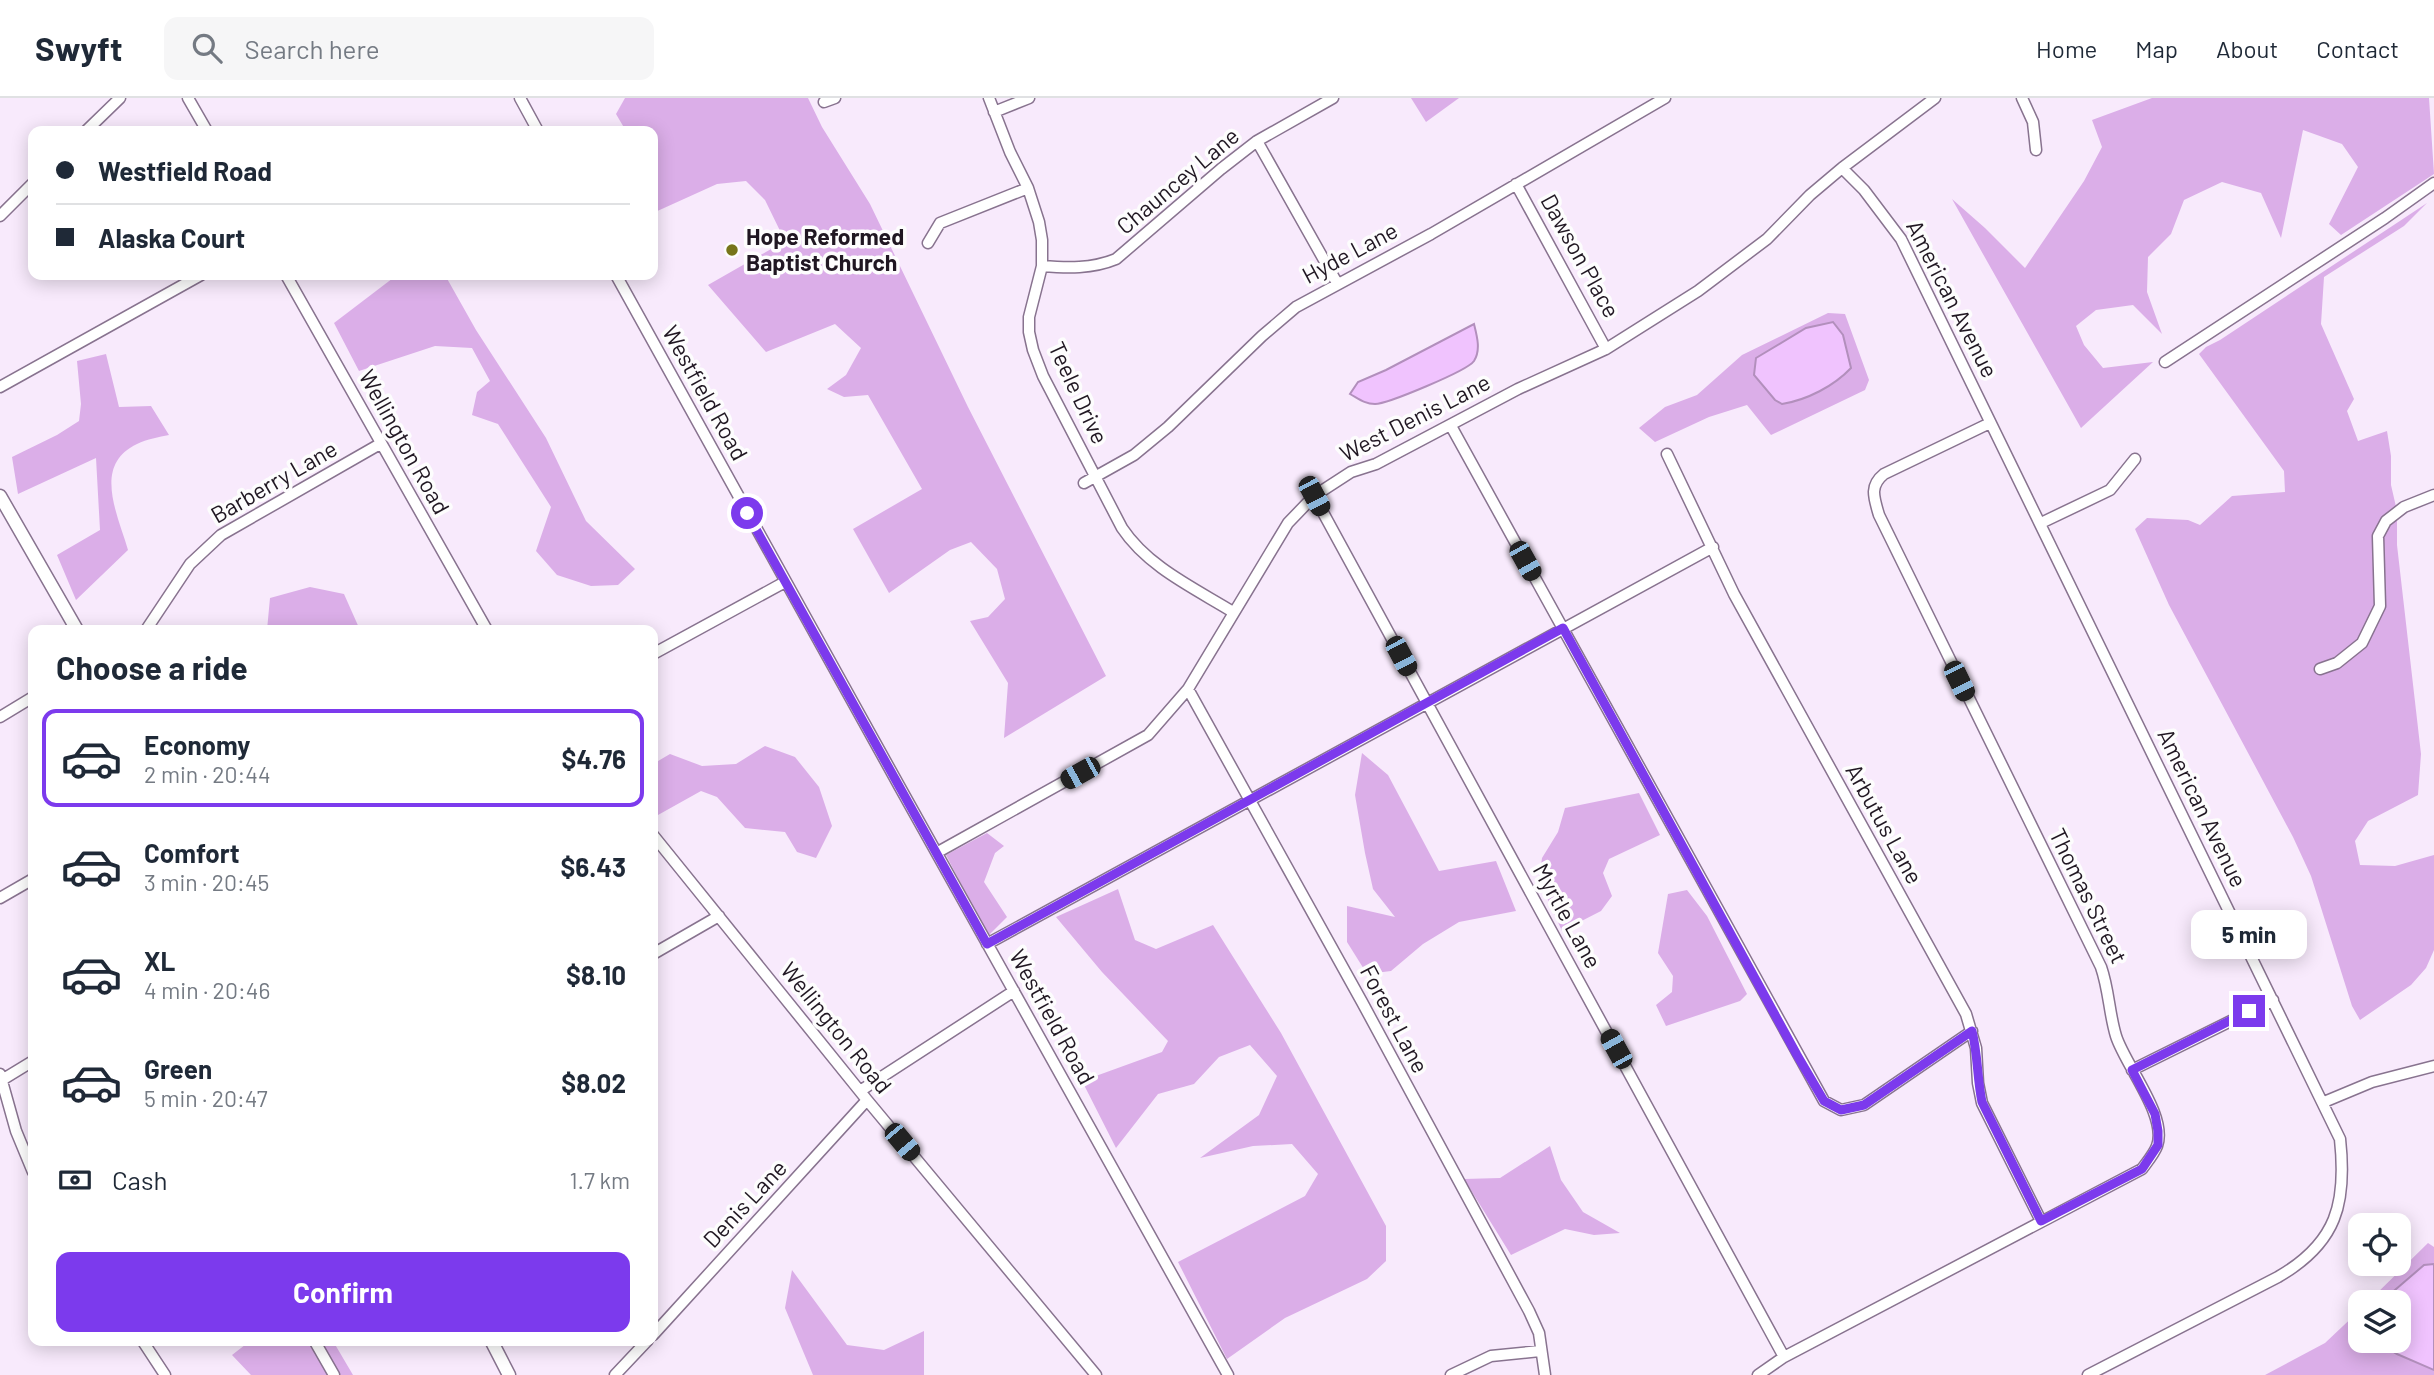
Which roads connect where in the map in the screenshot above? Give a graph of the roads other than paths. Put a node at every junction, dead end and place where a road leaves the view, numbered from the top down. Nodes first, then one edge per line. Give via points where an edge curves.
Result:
1 (120, 98) edge
2 (188, 98) edge
3 (520, 98) edge
4 (989, 98) edge
5 (1029, 98) edge
6 (1333, 98) edge
7 (1665, 98) edge
8 (1935, 98) edge
9 (2022, 98) edge
10 (995, 112) junction
11 (91, 126) edge
12 (203, 126) edge
13 (535, 126) edge
14 (1257, 141) junction
15 (2036, 150) dead end
16 (1842, 168) junction
17 (2434, 183) edge
18 (1517, 184) junction
19 (28, 188) edge
20 (1028, 188) junction
21 (0, 216) edge
22 (928, 243) dead end
23 (1042, 266) junction
24 (192, 280) edge
25 (289, 280) edge
26 (619, 280) edge
27 (1337, 283) junction
28 (1606, 349) junction
29 (2165, 362) dead end
30 (0, 387) edge
31 (1990, 423) junction
32 (1451, 426) junction
33 (380, 444) junction
34 (1667, 454) dead end
35 (2135, 459) dead end
36 (1096, 477) junction
37 (1084, 484) dead end
38 (2434, 495) edge
39 (0, 496) edge
40 (1314, 496) junction
41 (2041, 523) junction
42 (1713, 547) junction
43 (785, 582) junction
44 (1233, 612) junction
45 (74, 625) edge
46 (149, 625) edge
47 (484, 625) edge
48 (1563, 628) junction
49 (658, 651) edge
50 (2319, 669) dead end
51 (1188, 689) junction
52 (28, 700) edge
53 (1426, 702) junction
54 (0, 716) edge
55 (1250, 799) junction
56 (658, 841) edge
57 (937, 852) junction
58 (28, 882) edge
59 (0, 898) edge
60 (719, 916) junction
61 (987, 944) junction
62 (658, 951) edge
63 (1014, 991) junction
64 (2273, 1000) junction
65 (1972, 1031) junction
66 (28, 1064) edge
67 (2434, 1066) edge
68 (2132, 1070) junction
69 (1, 1077) edge
70 (864, 1096) junction
71 (2324, 1102) junction
72 (28, 1160) edge
73 (2041, 1221) junction
74 (658, 1329) edge
75 (146, 1346) edge
76 (317, 1346) edge
77 (494, 1346) edge
78 (642, 1346) edge
79 (1540, 1351) junction
80 (1784, 1357) junction
81 (165, 1375) edge
82 (334, 1375) edge
83 (509, 1375) edge
84 (615, 1375) edge
85 (1096, 1375) edge
86 (1227, 1375) edge
87 (1451, 1375) edge
88 (1545, 1375) edge
89 (1758, 1375) edge
90 (2088, 1375) edge

1 - 11 street
2 - 12 street
3 - 13 street
4 - 10 street, Teele Drive
5 - 10 street
6 - 14 street, Chauncey Lane
7 - 18 street, Hyde Lane
8 - 16 street, West Denis Lane
9 - 15 street via 2033,122
10 - 20 street, Teele Drive
14 - 23 street, Chauncey Lane via 1116,259 1073,268
14 - 27 street
16 - 28 street, West Denis Lane via 1767,239 1698,291
16 - 31 street, American Avenue via 1901,239
17 - 29 street
18 - 27 street, Hyde Lane
18 - 28 street, Dawson Place
19 - 21 street
20 - 22 street via 940,223
20 - 23 street, Teele Drive via 1039,222
23 - 36 street, Teele Drive via 1028,332 1043,376
24 - 30 street
25 - 33 street, Wellington Road
26 - 43 street, Westfield Road
27 - 36 street, Hyde Lane via 1296,307 1135,455
28 - 32 street, West Denis Lane
31 - 41 street, American Avenue
31 - 68 street, Thomas Street via 1884,474 1872,490 1925,613 2101,967 2116,1035
32 - 40 street, West Denis Lane via 1351,472
32 - 48 street
33 - 46 street, Barberry Lane via 221,535 184,572
33 - 47 street, Wellington Road
34 - 42 street, Arbutus Lane
35 - 41 street via 2110,490
36 - 37 street, Hyde Lane
36 - 44 street, Teele Drive via 1134,545
38 - 50 street via 2404,507 2386,521 2378,536 2380,606 2362,643 2337,663
39 - 45 street
40 - 44 street, West Denis Lane via 1288,523
40 - 53 street, Myrtle Lane
41 - 64 street, American Avenue
42 - 48 street
42 - 65 street, Arbutus Lane via 1734,594
43 - 49 street
43 - 57 street, Westfield Road
44 - 51 street, West Denis Lane
48 - 53 street
48 - 65 street via 1824,1101 1841,1110 1864,1105
51 - 55 street, Forest Lane
51 - 57 street, West Denis Lane via 1136,743
52 - 54 street
53 - 55 street
53 - 80 street, Myrtle Lane
55 - 61 street
55 - 79 street, Forest Lane via 1529,1311 1539,1332
56 - 60 street, Wellington Road
57 - 61 street, Westfield Road
58 - 59 street
60 - 62 street
60 - 70 street, Wellington Road
61 - 63 street, Westfield Road
63 - 70 street, Denis Lane
63 - 86 street, Westfield Road
64 - 68 street
64 - 71 street, American Avenue
65 - 73 street, Arbutus Lane via 1982,1102
66 - 69 street
67 - 71 street via 2372,1082
68 - 73 street, Thomas Street via 2155,1114 2158,1145 2142,1169
69 - 72 street
70 - 74 street, Denis Lane
70 - 85 street, Wellington Road
71 - 90 street, American Avenue via 2340,1139 2342,1194 2331,1226 2305,1259
73 - 80 street, Thomas Street
75 - 81 street
76 - 82 street
77 - 83 street
78 - 84 street
79 - 87 street via 1491,1356
79 - 88 street, Forest Lane
80 - 89 street, Thomas Street

